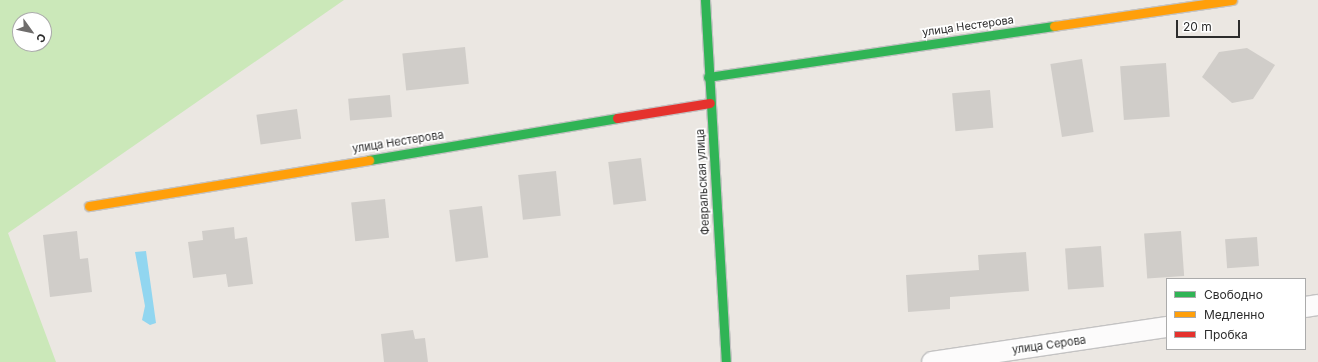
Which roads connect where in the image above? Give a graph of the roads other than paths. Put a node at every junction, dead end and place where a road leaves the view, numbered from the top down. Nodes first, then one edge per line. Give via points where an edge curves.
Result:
1 (705, 0) edge
2 (1232, 0) edge
3 (708, 77) junction
4 (710, 103) junction
5 (90, 206) dead end
6 (1318, 305) edge
7 (1306, 307) edge
8 (1166, 327) edge
9 (726, 362) edge
10 (932, 362) edge

1 - 3 street, Февральская улица
2 - 3 street, улица Нестерова
3 - 4 street, Февральская улица
4 - 5 street, улица Нестерова
4 - 9 street, Февральская улица
6 - 7 street
8 - 10 street, улица Серова

